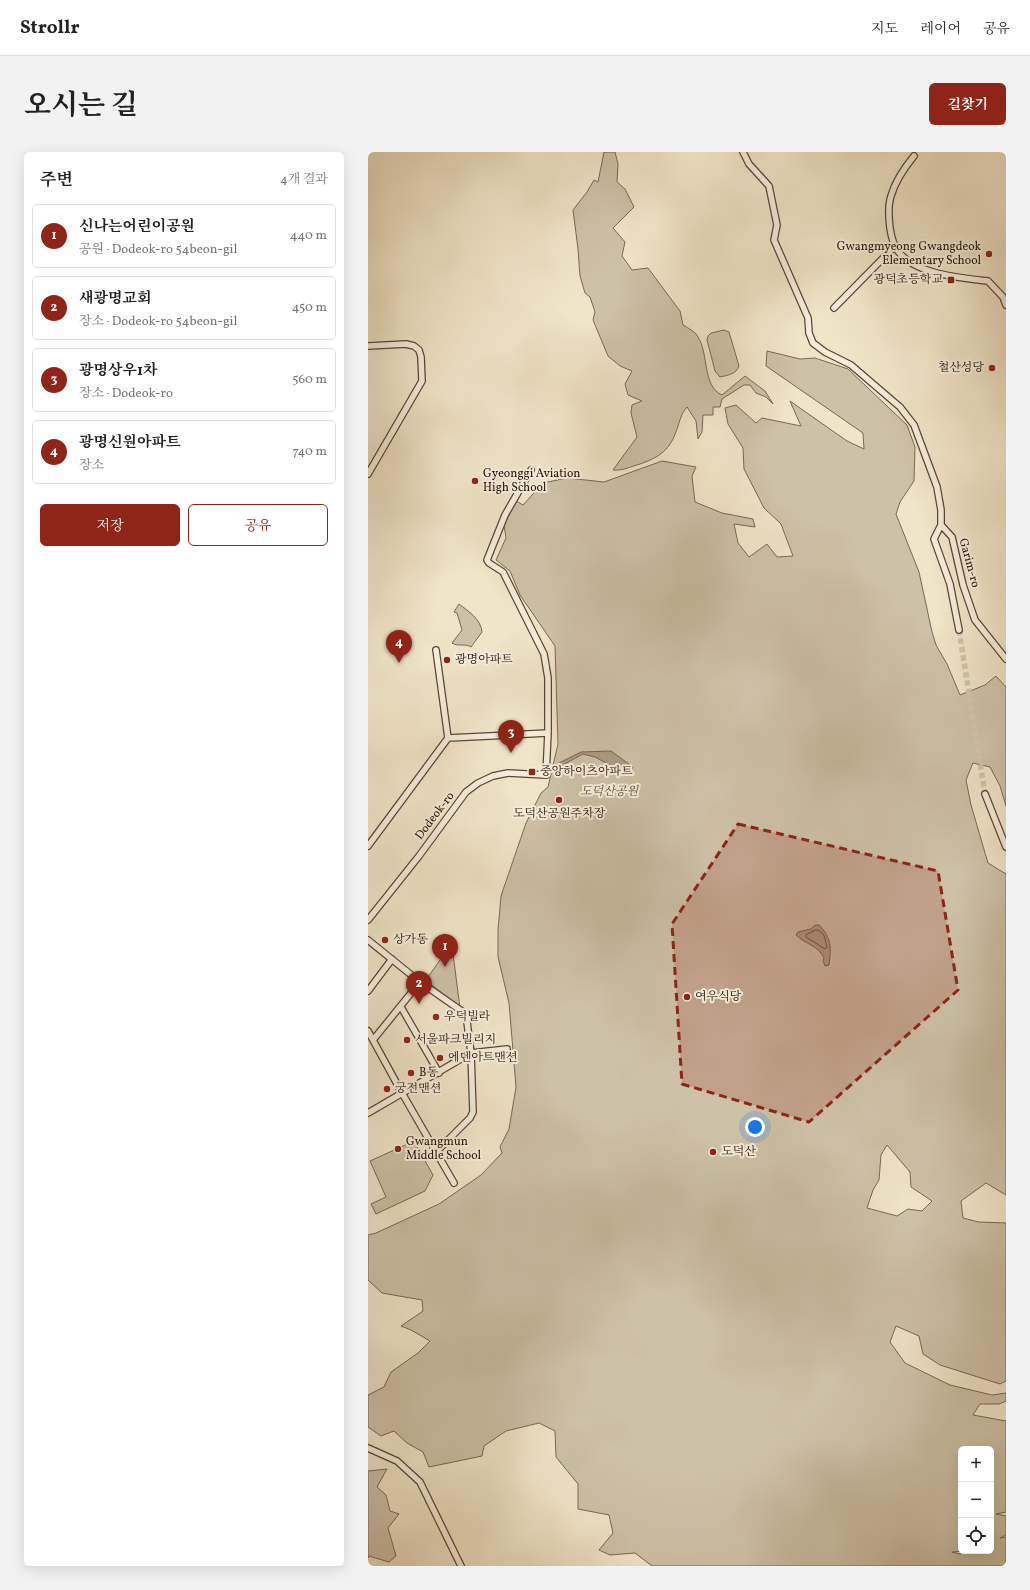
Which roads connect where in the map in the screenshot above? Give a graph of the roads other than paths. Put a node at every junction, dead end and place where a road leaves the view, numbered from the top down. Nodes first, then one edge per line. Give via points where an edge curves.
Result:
1 (743, 152) edge
2 (914, 156) dead end
3 (895, 246) junction
4 (1006, 305) edge
5 (834, 308) dead end
6 (368, 346) edge
7 (531, 470) dead end
8 (368, 474) edge
9 (941, 525) junction
10 (959, 630) tunnel mouth
11 (436, 650) dead end
12 (1006, 659) edge
13 (548, 734) junction
14 (448, 738) junction
15 (985, 794) tunnel mouth
16 (368, 846) edge
17 (1006, 847) edge
18 (368, 920) edge
19 (368, 940) edge
20 (392, 959) junction
21 (420, 982) junction
22 (368, 991) edge
23 (401, 1007) junction
24 (368, 1030) edge
25 (373, 1040) junction
26 (507, 1049) dead end
27 (472, 1053) junction
28 (439, 1073) junction
29 (402, 1093) junction
30 (368, 1104) edge
31 (370, 1112) edge
32 (437, 1151) junction
33 (454, 1183) dead end
34 (368, 1448) edge
35 (462, 1566) edge

1 - 9 street via 749,164 769,186 777,225 774,240 808,318 813,343 851,365 900,407 914,425 937,487
2 - 3 street via 890,197 889,215
3 - 4 street via 898,252 913,263 930,271 961,278 988,280 1003,297
3 - 5 street
6 - 8 street via 414,346 419,350 422,381
7 - 13 street via 505,515 487,560 503,572 544,654 548,678
9 - 10 street, Garim-ro via 934,539 950,584
9 - 12 street, Garim-ro via 952,537 963,585 975,620
11 - 14 street
13 - 14 street
13 - 18 street, Dodeok-ro via 546,775 508,773 493,776 466,792
14 - 16 street
15 - 17 street
19 - 20 street
20 - 21 street
20 - 22 street
21 - 23 street
21 - 27 street via 466,1014
23 - 25 street
23 - 28 street
24 - 25 street
25 - 29 street
26 - 27 street
27 - 28 street
27 - 32 street via 473,1112
28 - 29 street
29 - 31 street
29 - 32 street
30 - 31 street
32 - 33 street
34 - 35 street via 397,1460 420,1482

